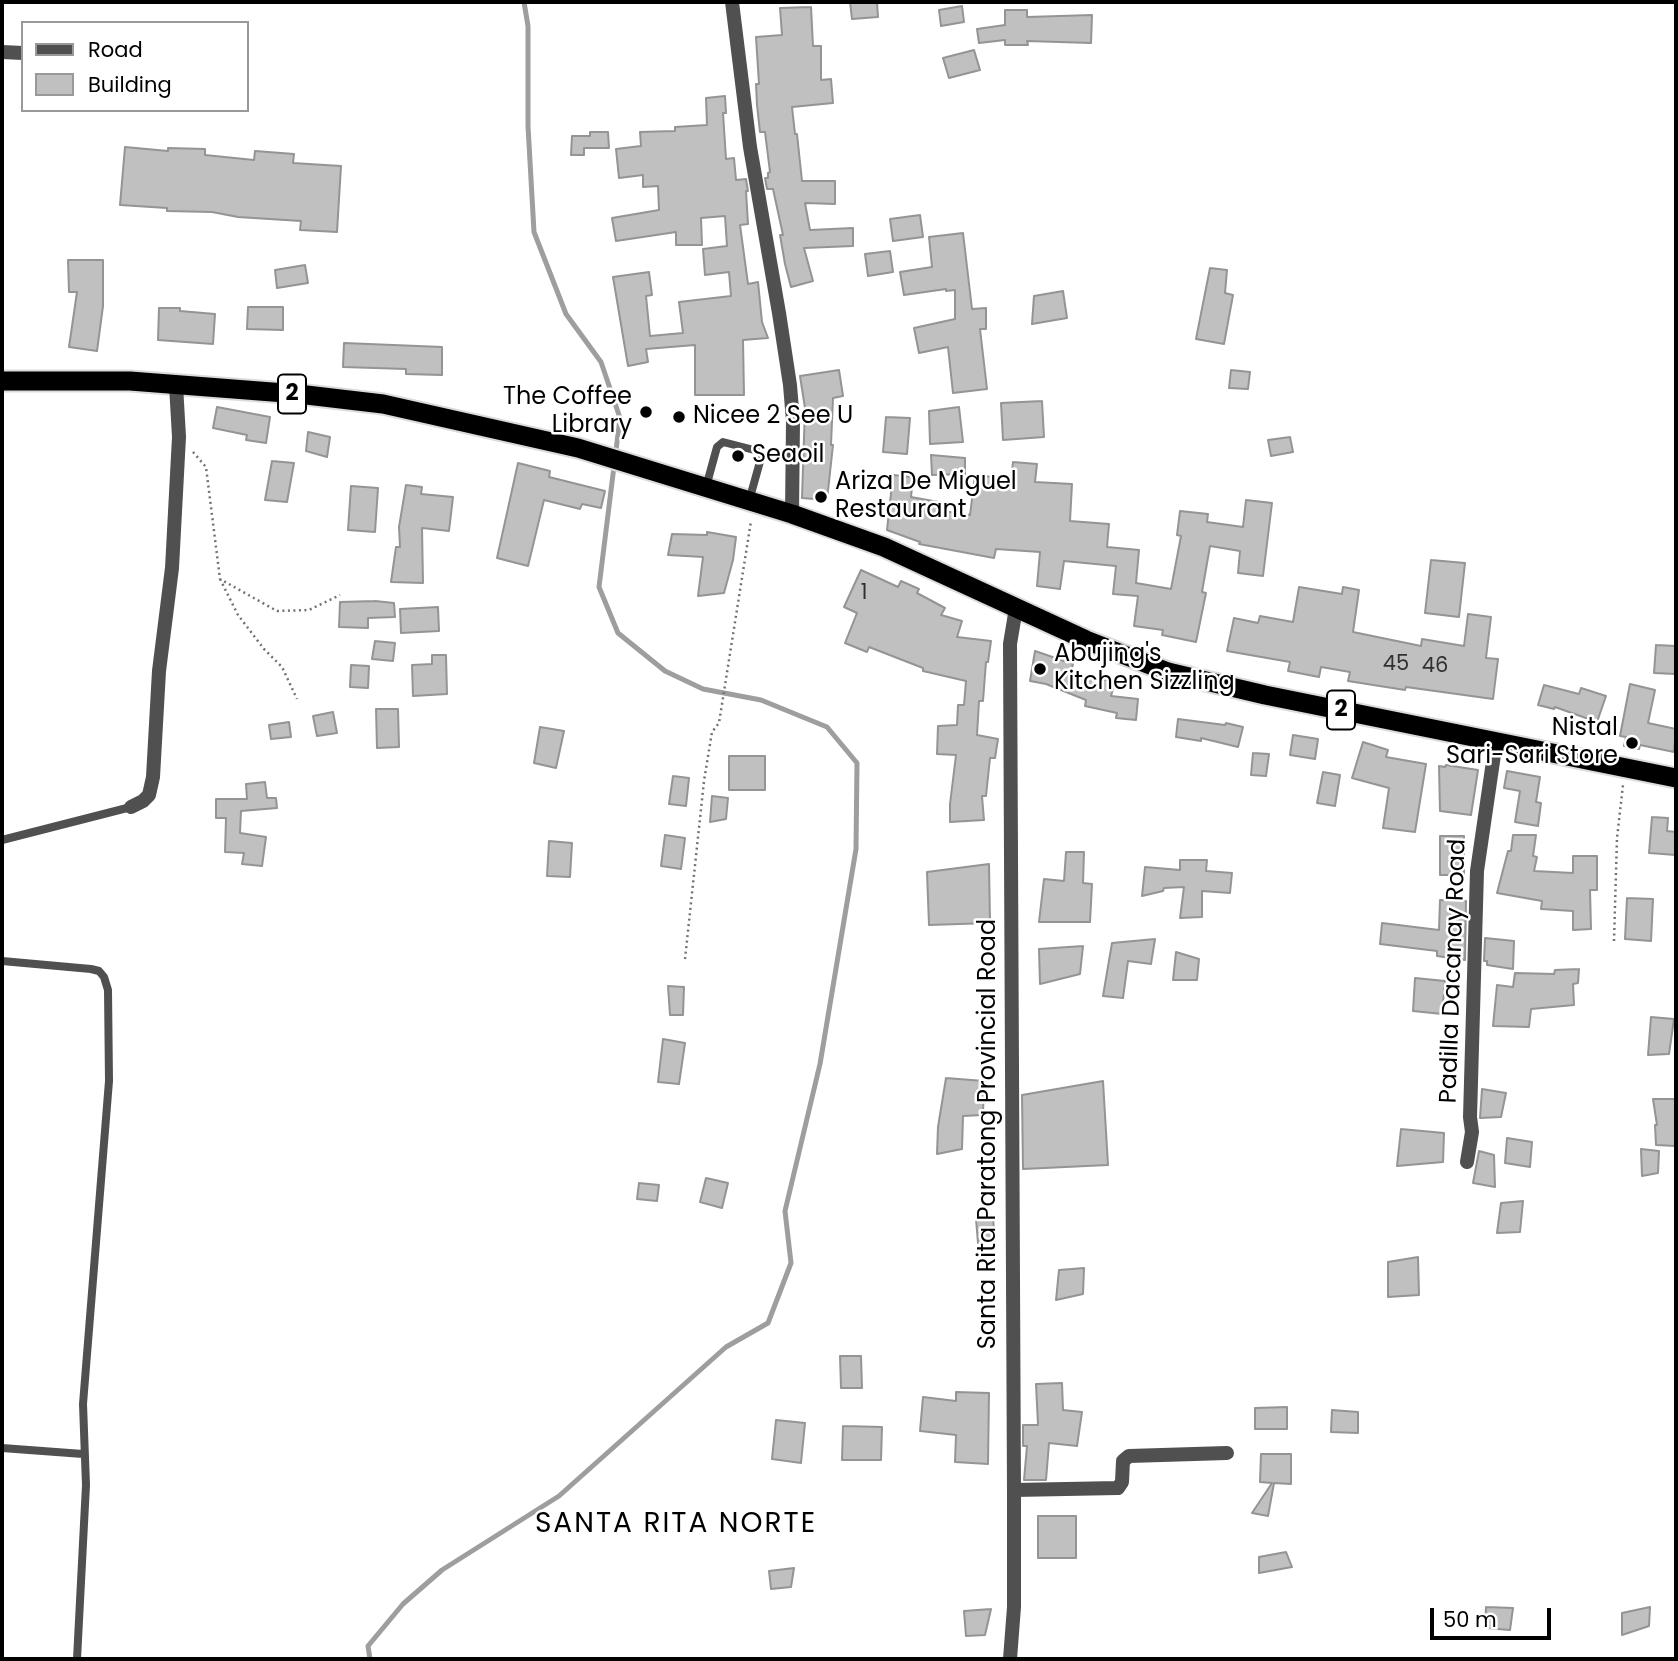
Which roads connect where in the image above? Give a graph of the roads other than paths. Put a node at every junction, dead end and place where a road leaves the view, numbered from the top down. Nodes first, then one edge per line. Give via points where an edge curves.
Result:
1 (732, 2) edge
2 (2, 52) edge
3 (21, 53) edge
4 (2, 381) edge
5 (176, 385) junction
6 (706, 487) junction
7 (752, 502) junction
8 (792, 514) junction
9 (1016, 608) junction
10 (1496, 741) junction
11 (1676, 778) edge
12 (131, 807) joint
13 (2, 840) edge
14 (2, 961) edge
15 (1467, 1162) dead end
16 (2, 1448) edge
17 (1227, 1453) dead end
18 (83, 1454) junction
19 (1014, 1490) junction
20 (78, 1659) edge
21 (1010, 1659) edge

1 - 8 street via 750,148 790,385
2 - 3 street
4 - 5 highway, 2
5 - 6 highway, 2 via 383,404 578,448
5 - 12 street via 179,437 172,568 159,671 153,776 149,794
6 - 7 highway, 2
6 - 7 lane via 717,447 723,442 758,451 761,458
7 - 8 highway, 2
8 - 9 highway, 2 via 884,547
9 - 10 highway, 2 via 1168,672
9 - 19 street, Santa Rita Paratong Provincial Road via 1010,643
10 - 11 highway, 2
10 - 15 street, Padilla Dacanay Road via 1477,871 1472,1132
12 - 13 lane
14 - 18 lane via 91,969 99,971 107,983 108,1081
16 - 18 lane
17 - 19 street via 1129,1456 1123,1461 1118,1488
18 - 20 lane via 86,1485
19 - 21 street, Santa Rita Paratong Provincial Road

